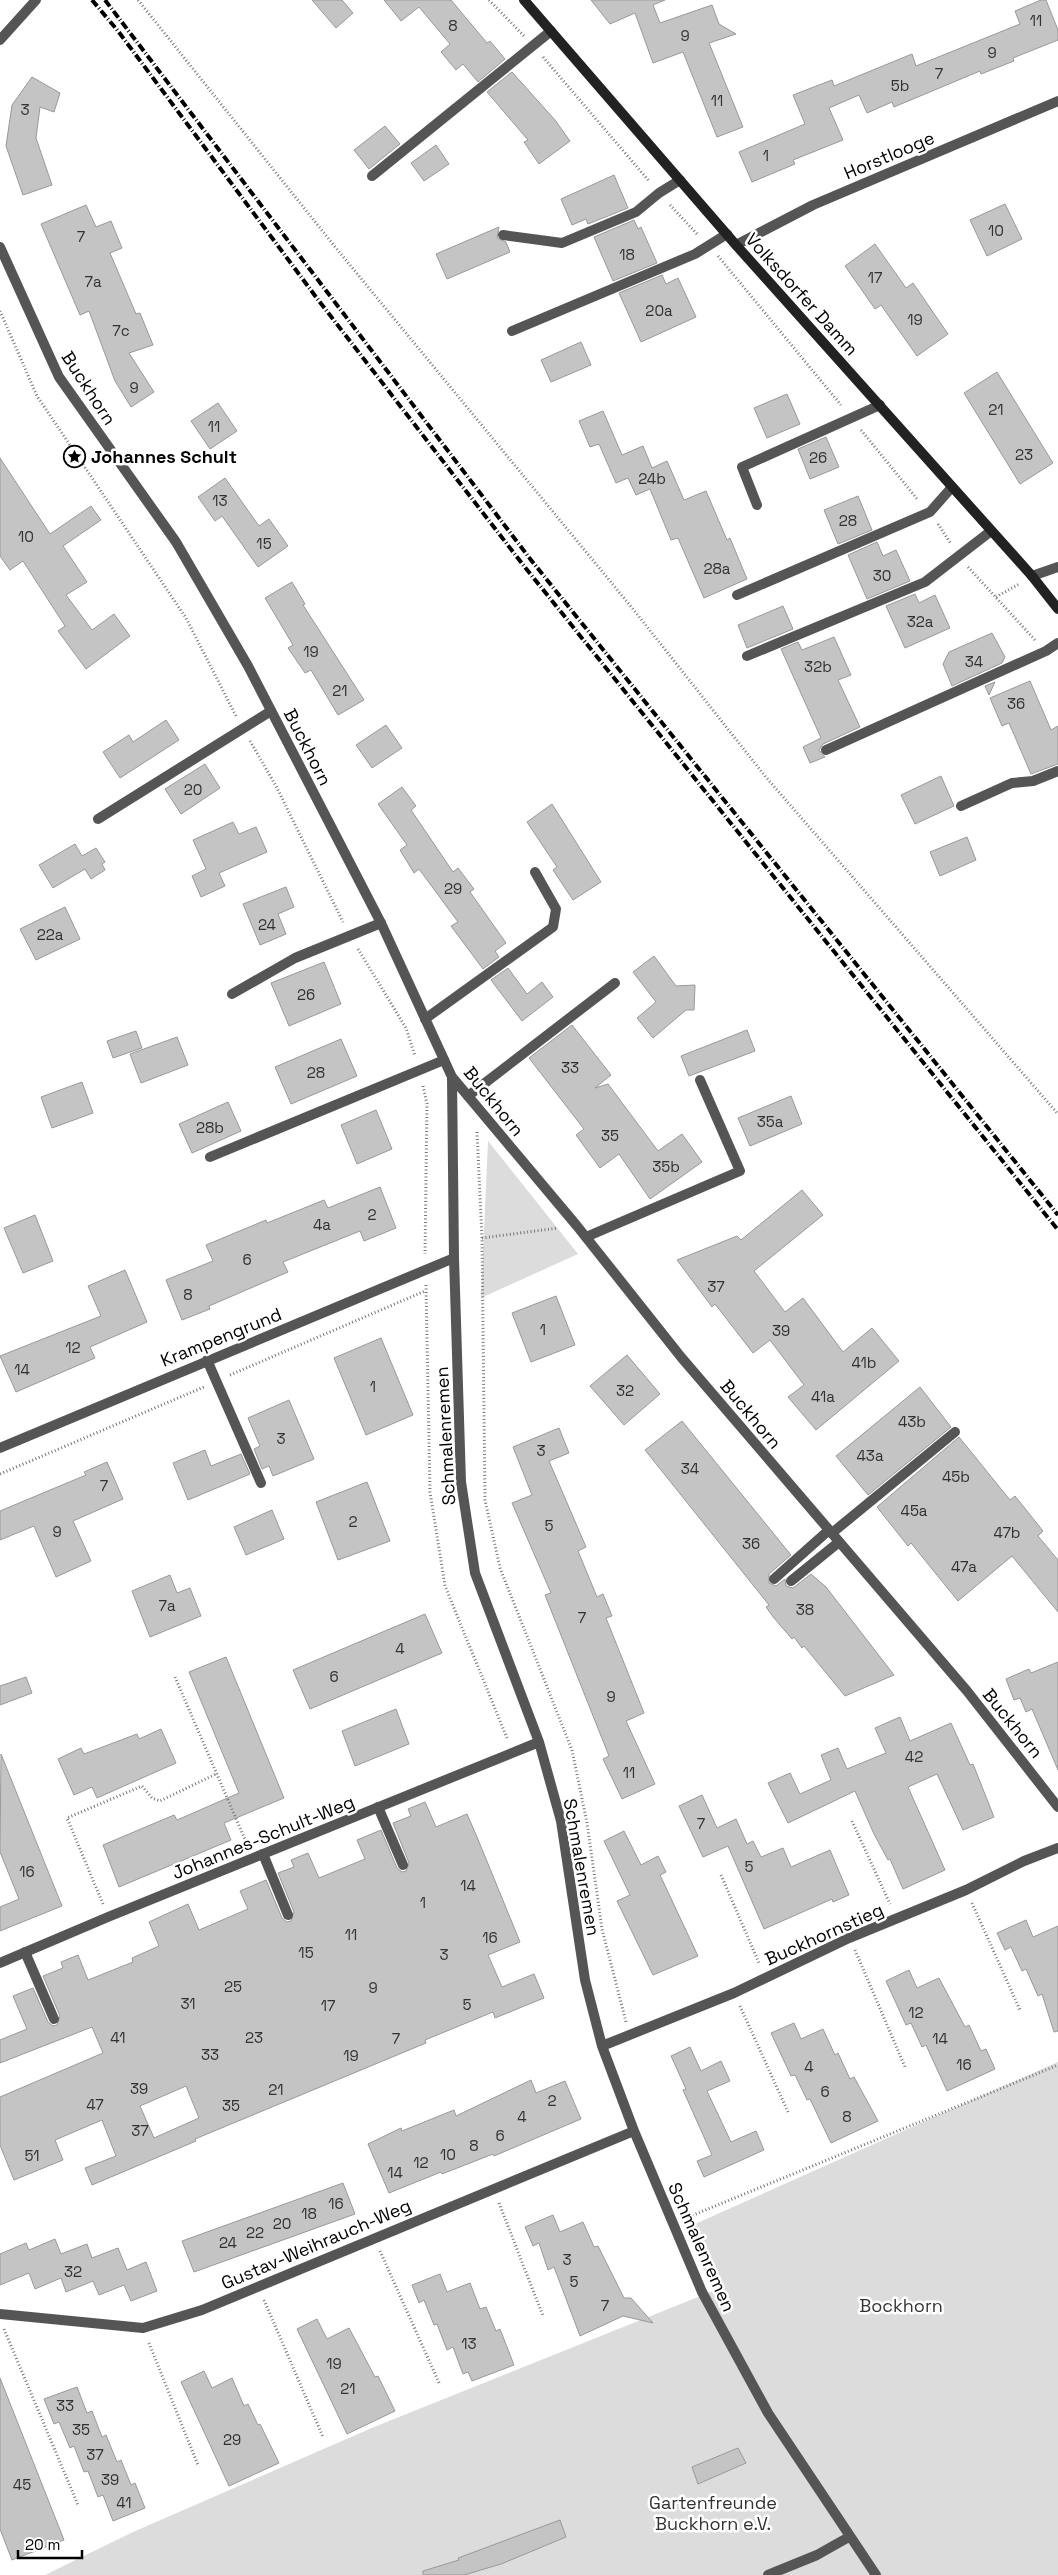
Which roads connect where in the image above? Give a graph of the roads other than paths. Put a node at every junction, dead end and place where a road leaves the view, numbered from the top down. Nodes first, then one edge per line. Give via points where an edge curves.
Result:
1 (524, 0) edge
2 (33, 3) edge
3 (551, 31) junction
4 (0, 40) edge
5 (1058, 101) edge
6 (372, 176) dead end
7 (680, 180) junction
8 (728, 234) junction
9 (503, 235) dead end
10 (736, 245) junction
11 (0, 247) edge
12 (512, 331) dead end
13 (880, 406) junction
14 (952, 487) junction
15 (757, 505) dead end
16 (991, 531) junction
17 (1058, 567) edge
18 (1032, 576) junction
19 (736, 594) dead end
20 (1058, 610) edge
21 (1058, 643) edge
22 (747, 656) dead end
23 (271, 711) junction
24 (826, 750) dead end
25 (1058, 771) edge
26 (961, 806) dead end
27 (98, 819) dead end
28 (535, 872) dead end
29 (381, 923) junction
30 (615, 983) dead end
31 (232, 994) dead end
32 (425, 1019) junction
33 (444, 1060) junction
34 (452, 1077) junction
35 (700, 1080) dead end
36 (468, 1096) junction
37 (210, 1157) dead end
38 (586, 1237) junction
39 (454, 1258) junction
40 (207, 1360) junction
41 (955, 1432) dead end
42 (0, 1448) edge
43 (261, 1483) dead end
44 (830, 1531) junction
45 (839, 1542) junction
46 (774, 1579) dead end
47 (791, 1581) dead end
48 (539, 1742) junction
49 (1058, 1806) edge
50 (378, 1808) junction
51 (1058, 1848) edge
52 (263, 1854) junction
53 (403, 1865) dead end
54 (288, 1916) dead end
55 (25, 1952) junction
56 (0, 1963) edge
57 (54, 2019) dead end
58 (602, 2046) junction
59 (634, 2131) junction
60 (0, 2314) edge
61 (849, 2537) junction
62 (768, 2575) edge
63 (876, 2575) edge

1 - 3 main road, Volksdorfer Damm
2 - 4 street
3 - 6 street
3 - 7 main road, Volksdorfer Damm
5 - 10 street, Horstlooge via 814,205
7 - 8 main road, Volksdorfer Damm
7 - 9 street via 636,212 562,243
8 - 10 main road, Volksdorfer Damm
8 - 12 street via 696,254
10 - 13 main road, Volksdorfer Damm
11 - 23 street, Buckhorn via 59,377 176,542
13 - 14 main road, Volksdorfer Damm
13 - 15 street via 742,467
14 - 16 main road, Volksdorfer Damm
14 - 19 street via 930,512
16 - 18 main road, Volksdorfer Damm
16 - 22 street via 925,582
17 - 18 street
18 - 20 main road, Volksdorfer Damm
21 - 24 street
23 - 27 street
23 - 29 street, Buckhorn
25 - 26 street via 1033,782 1012,783
28 - 32 street via 556,909 553,927
29 - 31 street via 295,958
29 - 32 street, Buckhorn
30 - 36 street
32 - 33 street, Buckhorn
33 - 34 street, Buckhorn
33 - 37 street
34 - 36 street, Buckhorn
34 - 39 street, Schmalenremen
35 - 38 street via 740,1171
36 - 38 street, Buckhorn
38 - 44 street, Buckhorn via 681,1357
39 - 40 street, Krampengrund
39 - 48 street, Schmalenremen via 460,1482 475,1573
40 - 42 street, Krampengrund
40 - 43 street
41 - 44 street
44 - 45 street, Buckhorn
44 - 46 street
45 - 47 street
45 - 49 street, Buckhorn via 967,1691
48 - 50 street, Johannes-Schult-Weg
48 - 58 street, Schmalenremen via 561,1821 584,1980
50 - 52 street, Johannes-Schult-Weg
50 - 53 street
51 - 58 street, Buckhornstieg via 849,1938 734,1993
52 - 54 street
52 - 55 street, Johannes-Schult-Weg
55 - 56 street, Johannes-Schult-Weg
55 - 57 street
58 - 59 street, Schmalenremen
59 - 60 street, Gustav-Weihrauch-Weg via 202,2310 143,2328
59 - 61 street, Schmalenremen via 702,2292 768,2413
61 - 62 street
61 - 63 street, Schmalenremen

